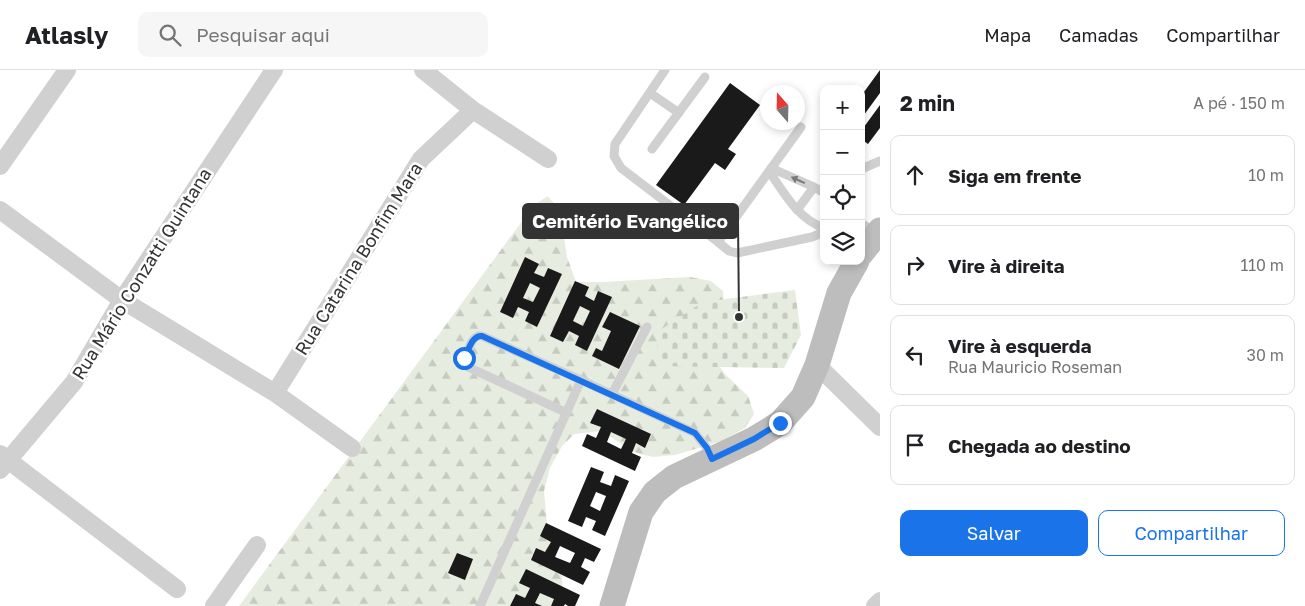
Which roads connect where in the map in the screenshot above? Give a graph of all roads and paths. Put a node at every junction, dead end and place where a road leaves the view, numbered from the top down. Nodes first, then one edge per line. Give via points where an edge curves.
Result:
1 (67, 70) edge
2 (274, 70) edge
3 (423, 70) edge
4 (665, 70) edge
5 (705, 77) dead end
6 (650, 93) junction
7 (473, 110) junction
8 (679, 114) junction
9 (798, 130) edge
10 (652, 150) dead end
11 (548, 160) dead end
12 (880, 161) edge
13 (0, 166) edge
14 (865, 168) edge
15 (770, 170) junction
16 (814, 187) junction
17 (820, 191) edge
18 (0, 210) edge
19 (797, 210) junction
20 (820, 226) edge
21 (820, 234) edge
22 (718, 242) junction
23 (855, 265) edge
24 (122, 300) junction
25 (647, 327) dead end
26 (817, 365) junction
27 (581, 380) junction
28 (275, 393) junction
29 (612, 394) junction
30 (566, 412) junction
31 (880, 427) edge
32 (352, 448) dead end
33 (712, 459) junction
34 (3, 461) edge
35 (257, 544) dead end
36 (177, 589) dead end
37 (880, 602) edge
38 (214, 606) edge
39 (480, 606) edge
40 (612, 606) edge
41 (875, 606) edge

1 - 13 street
2 - 24 street, Rua Mário Conzatti Quintana
3 - 7 street
4 - 6 lane
5 - 8 lane
6 - 8 lane
6 - 22 lane via 615,144 614,156 621,168
7 - 11 street
7 - 28 street, Rua Catarina Bonfim Mara via 421,158
8 - 10 lane
9 - 15 lane
12 - 14 lane
16 -> 15 lane
15 - 19 lane
15 - 22 lane
16 - 17 lane
16 - 19 lane
18 - 24 street
19 - 20 lane
21 - 22 lane via 737,253
23 - 26 main road via 839,293
24 - 28 street
24 - 34 street, Rua Mário Conzatti Quintana via 74,382
25 - 29 lane
26 - 31 street
26 - 33 main road via 803,397 780,423
27 - 29 lane
27 - 30 lane
27 - 30 lane via 482,336 474,338 464,358 468,367
28 - 32 street
29 - 33 lane via 695,433
30 - 39 lane
33 - 40 main road via 674,477 654,492 642,512
34 - 36 street
35 - 38 street
37 - 41 street

